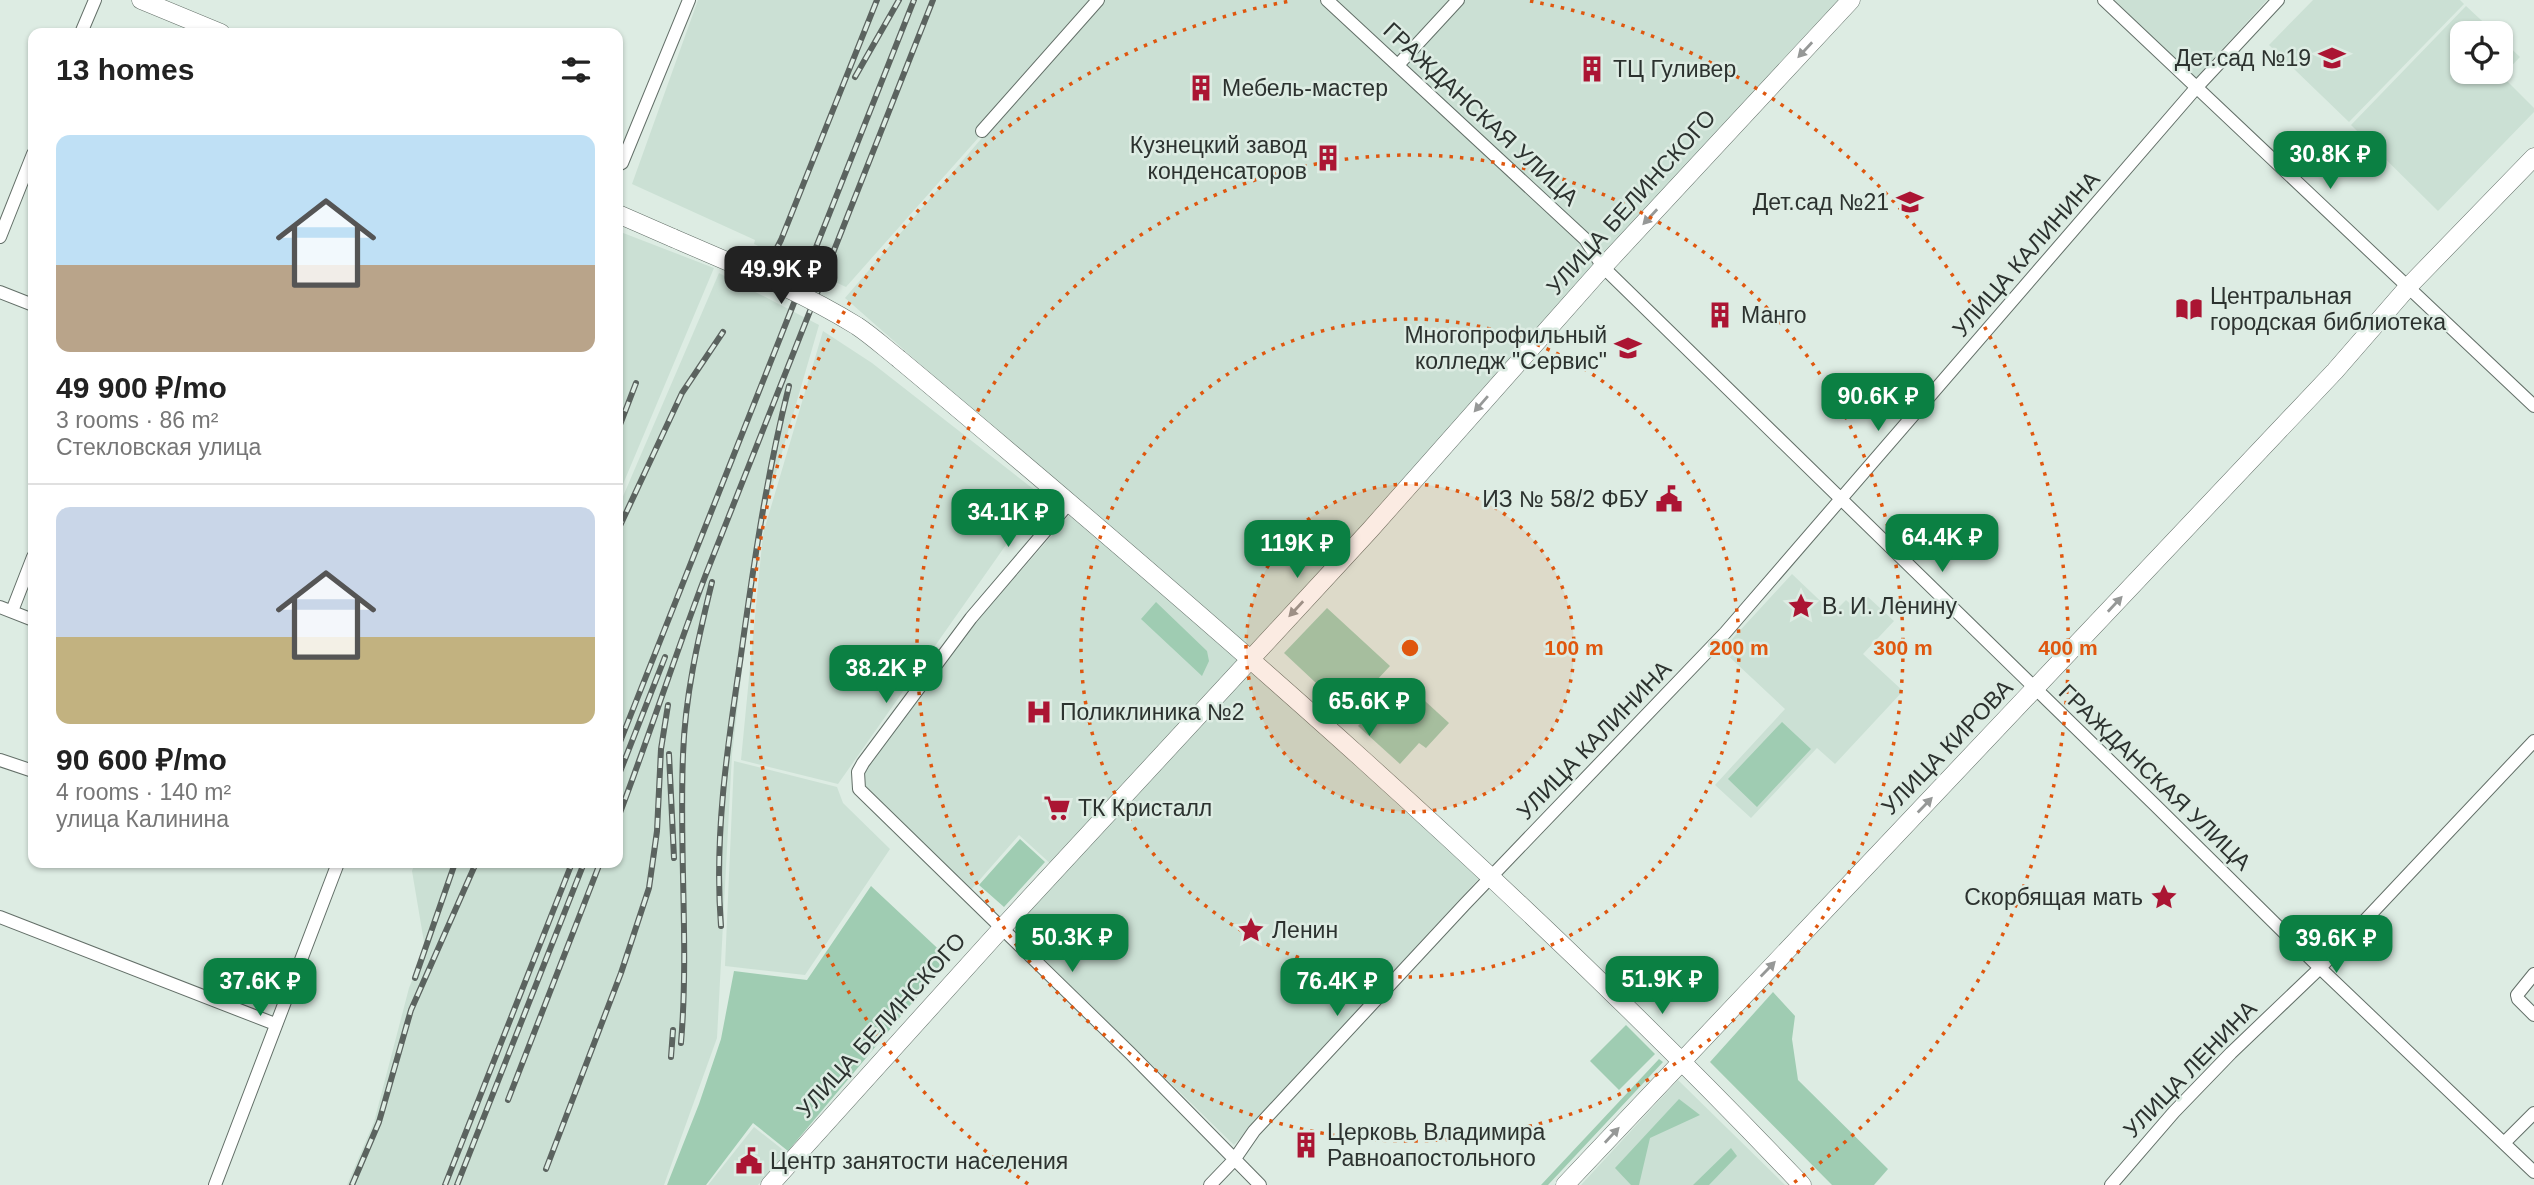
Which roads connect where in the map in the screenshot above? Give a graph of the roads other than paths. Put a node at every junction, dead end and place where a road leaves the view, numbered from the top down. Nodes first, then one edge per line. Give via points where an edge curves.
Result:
1 (95, 0) edge
2 (141, 0) edge
3 (689, 0) edge
4 (1098, 0) edge
5 (1327, 0) edge
6 (1458, 0) edge
7 (1851, 0) edge
8 (2104, 0) edge
9 (2277, 0) edge
10 (84, 28) edge
11 (209, 28) edge
12 (1398, 65) junction
13 (2196, 88) junction
14 (982, 131) dead end
15 (2534, 157) edge
16 (623, 161) edge
17 (28, 167) edge
18 (623, 216) edge
19 (0, 237) edge
20 (1603, 267) junction
21 (2408, 287) junction
22 (0, 292) edge
23 (28, 303) edge
24 (2534, 406) edge
25 (1842, 500) junction
26 (1070, 502) junction
27 (28, 567) edge
28 (6, 609) edge
29 (28, 618) edge
30 (1250, 658) junction
31 (2035, 689) junction
32 (2534, 741) edge
33 (0, 760) edge
34 (28, 769) edge
35 (336, 868) edge
36 (1490, 877) junction
37 (0, 917) edge
38 (1002, 928) junction
39 (2320, 968) junction
40 (2534, 974) edge
41 (2534, 1015) edge
42 (275, 1024) junction
43 (1682, 1061) junction
44 (2534, 1113) edge
45 (2504, 1143) junction
46 (1234, 1160) junction
47 (2534, 1172) edge
48 (215, 1185) edge
49 (770, 1185) edge
50 (1210, 1185) edge
51 (1260, 1185) edge
52 (1566, 1185) edge
53 (1802, 1185) edge
54 (2111, 1185) edge

1 - 10 street
2 - 11 street
3 - 16 street
4 - 14 street
5 - 12 street, ГРАЖДАНСКАЯ УЛИЦА
6 - 12 street
7 -> 20 street, УЛИЦА БЕЛИНСКОГО
8 - 13 street
9 - 13 street, УЛИЦА КАЛИНИНА
12 - 20 street, ГРАЖДАНСКАЯ УЛИЦА via 1585,239
13 - 21 street
13 - 25 street, УЛИЦА КАЛИНИНА
15 - 21 street, УЛИЦА КИРОВА
17 - 19 street
18 - 26 street, bridge via 784,286 859,328
20 - 25 street, ГРАЖДАНСКАЯ УЛИЦА
20 -> 30 street, УЛИЦА БЕЛИНСКОГО
21 - 24 street
31 -> 21 street, УЛИЦА КИРОВА via 2335,371
22 - 23 street
25 - 31 street, ГРАЖДАНСКАЯ УЛИЦА
25 - 36 street, УЛИЦА КАЛИНИНА via 1725,633
26 - 30 street
26 - 38 street via 971,618 858,772 863,795
27 - 28 street
28 - 29 street
30 - 36 street
30 - 38 street, УЛИЦА БЕЛИНСКОГО
31 - 39 street, ГРАЖДАНСКАЯ УЛИЦА
43 -> 31 street, УЛИЦА КИРОВА
32 - 39 street, УЛИЦА ЛЕНИНА
33 - 34 street
35 - 42 street
36 - 43 street
36 - 46 street, УЛИЦА КАЛИНИНА via 1254,1131
37 - 42 street
38 - 46 street
38 - 49 street, УЛИЦА БЕЛИНСКОГО
39 - 45 street, ГРАЖДАНСКАЯ УЛИЦА
39 - 54 street, УЛИЦА ЛЕНИНА via 2231,1052
40 - 41 street via 2517,995
42 - 48 street
52 -> 43 street, УЛИЦА КИРОВА
43 - 53 street
44 - 45 street
45 - 47 street, ГРАЖДАНСКАЯ УЛИЦА
46 - 50 street, УЛИЦА КАЛИНИНА
46 - 51 street

